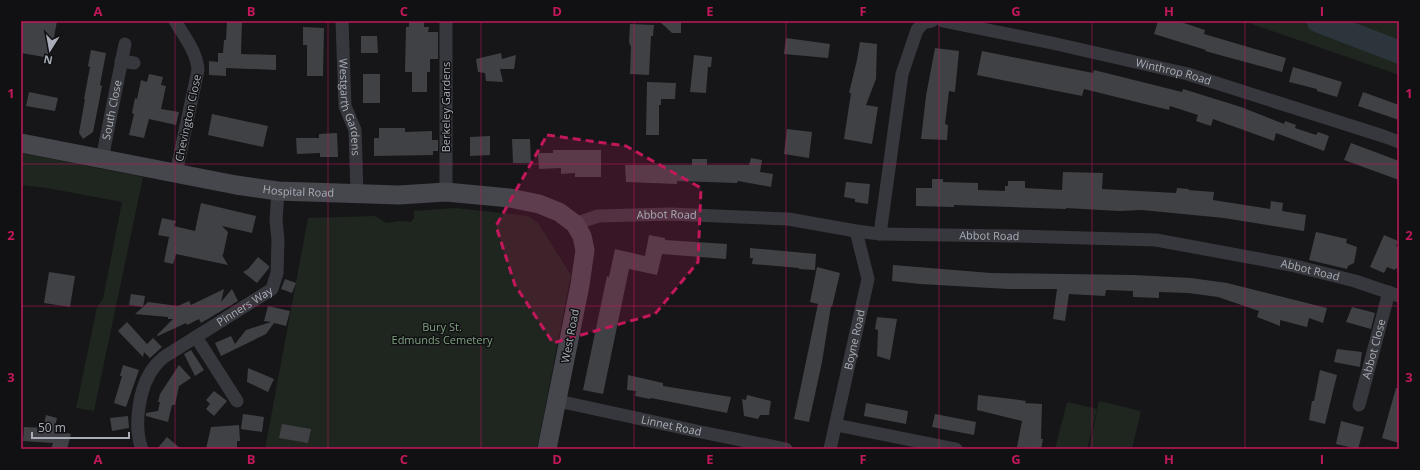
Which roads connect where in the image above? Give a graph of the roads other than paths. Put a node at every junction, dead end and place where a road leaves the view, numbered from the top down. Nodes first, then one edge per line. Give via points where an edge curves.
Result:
1 (175, 21) edge
2 (342, 21) edge
3 (446, 21) edge
4 (943, 21) edge
5 (924, 22) edge
6 (124, 44) dead end
7 (1399, 142) edge
8 (21, 143) edge
9 (102, 159) junction
10 (176, 173) junction
11 (278, 192) junction
12 (446, 192) junction
13 (357, 193) junction
14 (575, 224) junction
15 (856, 231) junction
16 (880, 234) junction
17 (1394, 294) edge
18 (196, 337) junction
19 (237, 401) dead end
20 (558, 401) junction
21 (1358, 405) dead end
22 (836, 425) junction
23 (142, 449) edge
24 (547, 449) edge
25 (786, 449) edge
26 (830, 449) edge
27 (956, 449) edge

1 - 10 street, Chevington Close via 198,61
2 - 13 street, Westgarth Gardens via 345,106 356,130
3 - 12 street, Berkeley Gardens
4 - 7 street, Winthrop Road via 1188,74
5 - 16 street via 917,30 902,74
6 - 9 street, South Close via 127,62
8 - 9 street, Hospital Road
9 - 10 street, Hospital Road
10 - 11 street, Hospital Road
11 - 13 street, Hospital Road
11 - 18 street, Pinners Way via 277,273 272,289
12 - 13 street, Hospital Road
12 - 14 street, Hospital Road via 510,198 539,204 559,212
14 - 15 street, Abbot Road via 598,216 675,214 788,219
14 - 20 street, West Road via 582,236 585,250
15 - 16 street, Abbot Road
15 - 22 street, Boyne Road via 868,279
16 - 17 street, Abbot Road via 1156,240 1291,265
17 - 21 street, Abbot Close
18 - 19 street
18 - 23 street, Pinners Way via 164,357 148,378 141,394 138,427
20 - 24 street, West Road
20 - 25 street, Linnet Road
22 - 26 street, Boyne Road
22 - 27 street

